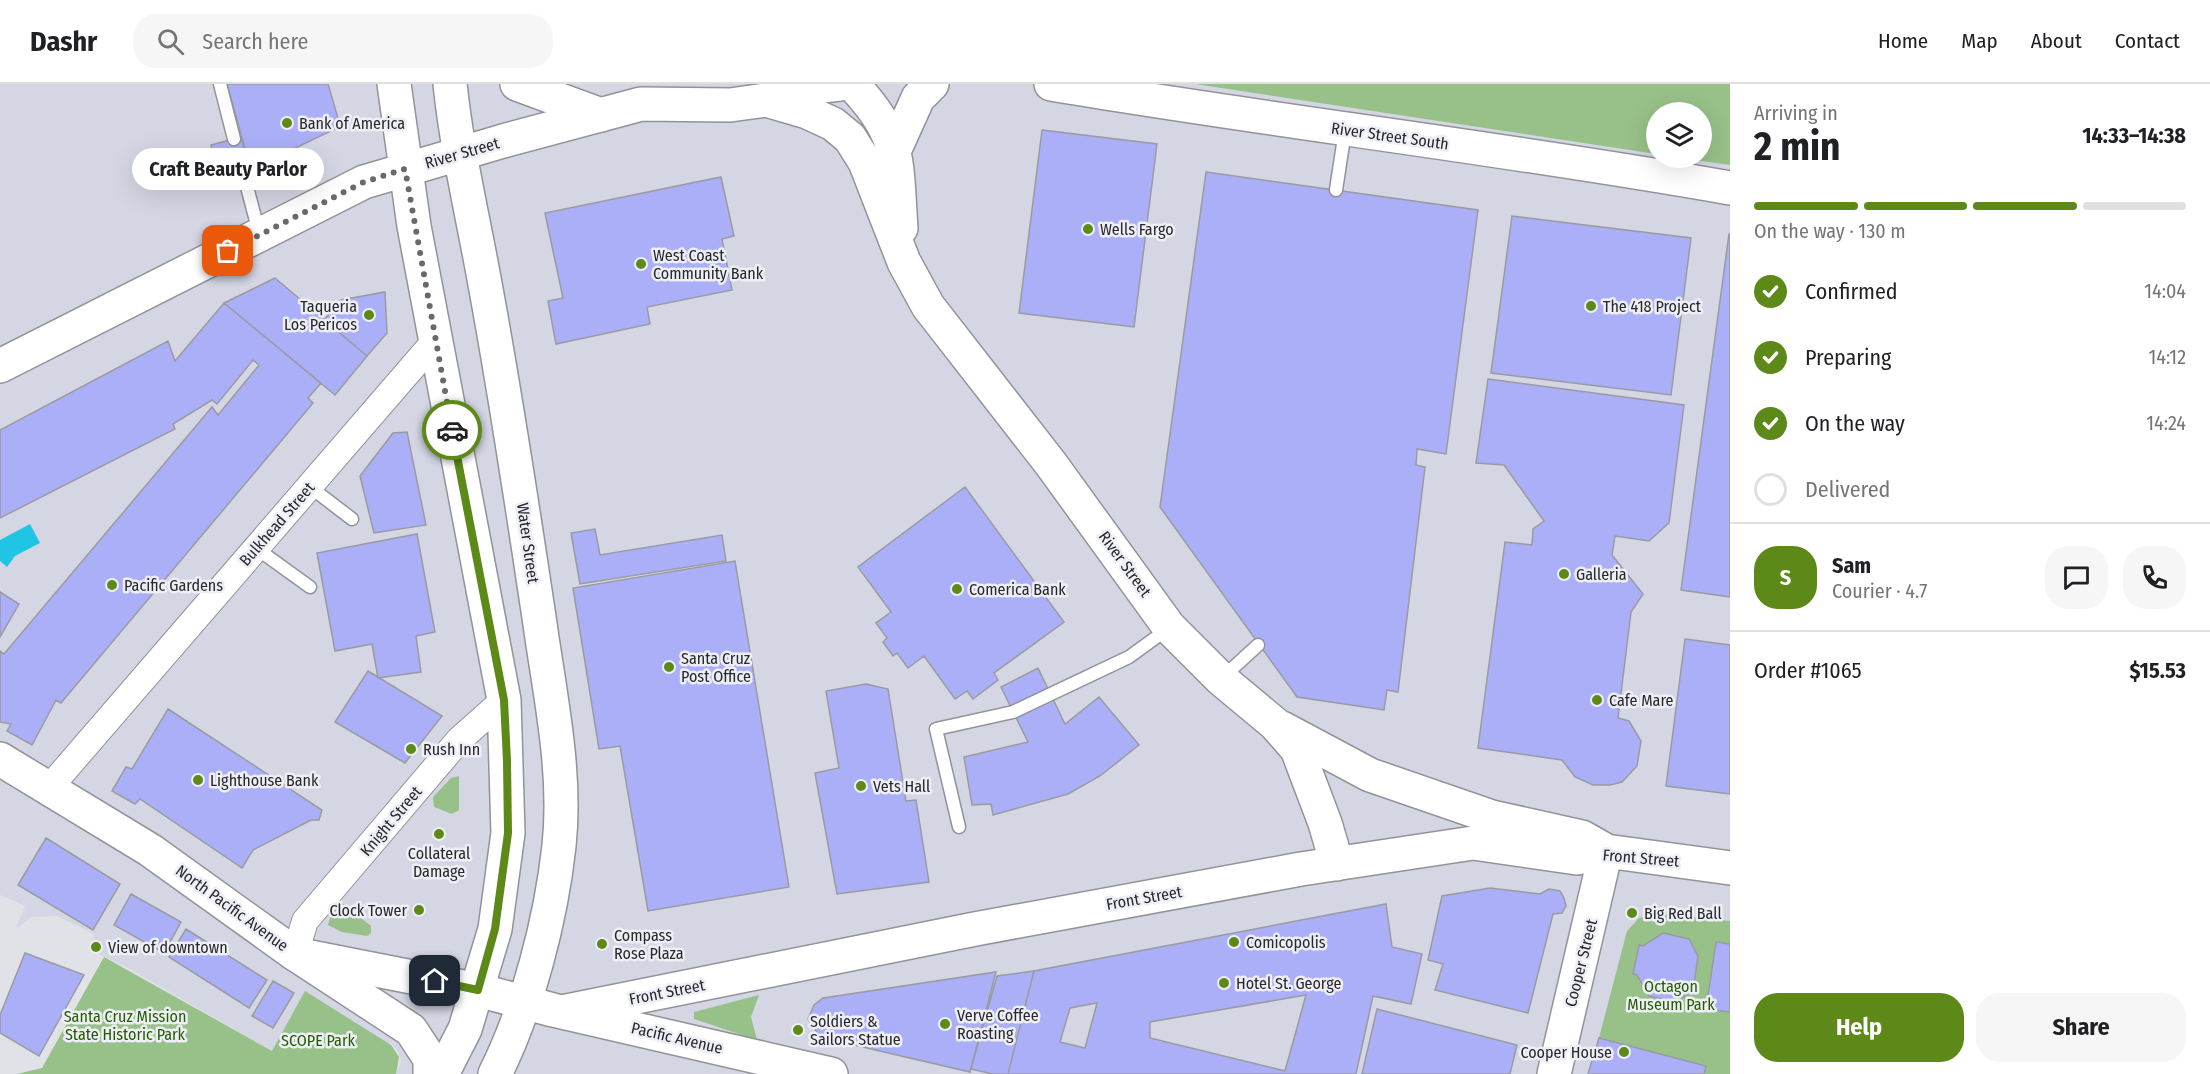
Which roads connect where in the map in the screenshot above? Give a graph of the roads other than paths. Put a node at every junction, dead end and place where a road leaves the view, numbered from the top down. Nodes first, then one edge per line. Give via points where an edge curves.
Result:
1 (220, 84) edge
2 (394, 84) edge
3 (450, 84) edge
4 (517, 84) edge
5 (678, 84) edge
6 (840, 84) edge
7 (852, 84) edge
8 (932, 84) edge
9 (1050, 84) edge
10 (766, 100) junction
11 (641, 104) junction
12 (600, 115) junction
13 (1345, 130) junction
14 (234, 139) dead end
15 (895, 149) junction
16 (459, 153) junction
17 (240, 161) dead end
18 (405, 169) junction
19 (1730, 188) edge
20 (1336, 190) dead end
21 (260, 235) junction
22 (904, 262) junction
23 (435, 341) junction
24 (0, 366) edge
25 (309, 486) junction
26 (352, 519) dead end
27 (256, 548) junction
28 (310, 587) dead end
29 (1170, 627) junction
30 (1258, 645) dead end
31 (1221, 679) junction
32 (504, 700) junction
33 (1275, 724) junction
34 (0, 759) edge
35 (49, 788) junction
36 (959, 827) dead end
37 (1606, 851) junction
38 (1336, 864) junction
39 (1730, 868) edge
40 (295, 954) junction
41 (478, 990) junction
42 (524, 1002) junction
43 (562, 1012) junction
44 (430, 1074) edge
45 (442, 1074) edge
46 (495, 1074) edge
47 (831, 1074) edge
48 (1554, 1074) edge

1 - 14 lane
2 - 18 main road
3 - 16 main road, Water Street
4 - 12 main road
5 - 11 main road, River Street
6 - 10 main road, River Street via 796,89
7 - 15 main road, River Street via 875,108
8 - 15 main road via 918,98
9 - 13 main road, River Street South
10 - 11 main road, River Street via 730,105
10 - 22 main road, River Street via 807,112 833,124 850,138 865,162
11 - 12 main road, River Street
12 - 16 main road, River Street
13 - 19 main road, River Street South
13 - 20 lane
15 - 22 main road, River Street
16 - 18 main road, River Street
16 - 42 main road, Water Street via 520,489 560,790 559,845 542,940
17 - 21 lane
18 - 21 main road, River Street via 364,182
18 - 23 main road
21 - 24 main road, River Street
22 - 29 main road, River Street via 928,306
23 - 25 street, Bulkhead Street
23 - 32 main road
25 - 26 lane
25 - 27 street, Bulkhead Street
27 - 28 lane
27 - 35 street, Bulkhead Street
29 - 31 main road, River Street
29 - 36 lane via 1129,657 1013,712 936,729
30 - 31 lane
31 - 33 main road, River Street
32 - 40 street, Knight Street via 459,740 305,921
32 - 41 main road via 508,833 495,929
33 - 37 main road via 1370,775 1492,817 1582,837
33 - 38 main road, River Street via 1297,749
34 - 35 main road, North Pacific Avenue
35 - 40 main road, North Pacific Avenue via 150,849
37 - 38 main road, Front Street via 1577,858 1473,843
37 - 39 main road, Front Street
37 - 48 main road, Cooper Street
38 - 43 main road, Front Street via 975,929
40 - 41 main road, North Pacific Avenue
40 - 44 main road via 411,1030 430,1059
41 - 42 main road, North Pacific Avenue
41 - 45 main road via 465,1029
42 - 43 main road, Pacific Avenue
42 - 46 main road, Water Street via 515,1034
43 - 47 main road, Pacific Avenue

